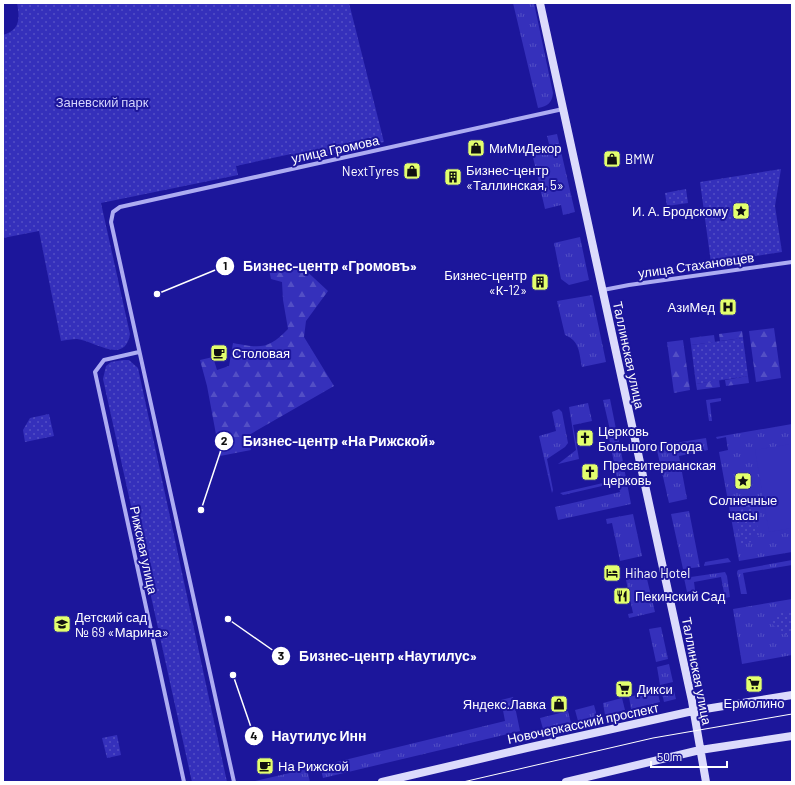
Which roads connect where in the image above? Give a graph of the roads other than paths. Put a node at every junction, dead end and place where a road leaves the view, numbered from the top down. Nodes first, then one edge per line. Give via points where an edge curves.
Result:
1 (540, 3) edge
2 (564, 109) junction
3 (792, 262) edge
4 (603, 290) junction
5 (139, 352) junction
6 (792, 695) edge
7 (693, 712) junction
8 (792, 736) edge
9 (700, 750) junction
10 (184, 782) edge
11 (234, 782) edge
12 (382, 782) edge
13 (566, 782) edge
14 (706, 782) edge

1 - 2 street, Таллинская улица
2 - 4 street, Таллинская улица
2 - 5 street, улица Громова via 120,207 113,212 111,222
3 - 4 street, улица Стахановцев
4 - 7 street, Таллинская улица
5 - 10 street, Рижская улица via 104,360 95,372
5 - 11 street
6 - 7 street, Новочеркасский проспект
7 - 9 street, Таллинская улица
7 - 12 street, Новочеркасский проспект
8 - 9 street
9 - 13 street
9 - 14 street, Таллинская улица

